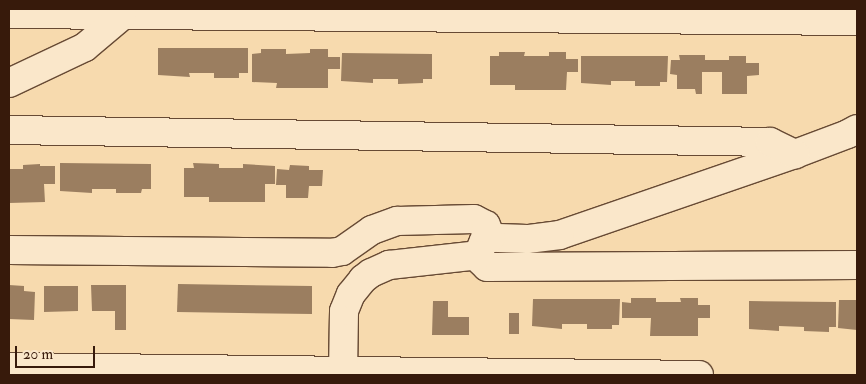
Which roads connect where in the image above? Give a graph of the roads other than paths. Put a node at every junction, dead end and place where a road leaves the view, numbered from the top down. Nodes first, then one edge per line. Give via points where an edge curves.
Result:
1 (9, 14) edge
2 (763, 14) edge
3 (122, 16) junction
4 (857, 21) edge
5 (9, 83) edge
6 (857, 128) edge
7 (9, 130) edge
8 (795, 154) junction
9 (485, 246) junction
10 (9, 250) edge
11 (857, 266) edge
12 (9, 367) edge
13 (343, 373) edge
14 (699, 375) edge

1 - 3 street
2 - 3 street
2 - 4 street
3 - 5 street via 85,47
6 - 8 street
7 - 8 street via 770,142
8 - 9 street via 560,235
9 - 10 street via 486,225 474,219 397,221 372,230 342,251 332,253
9 - 11 street via 481,260 488,267
9 - 13 street via 389,265 363,279 351,294 344,311
12 - 13 street
13 - 14 street

